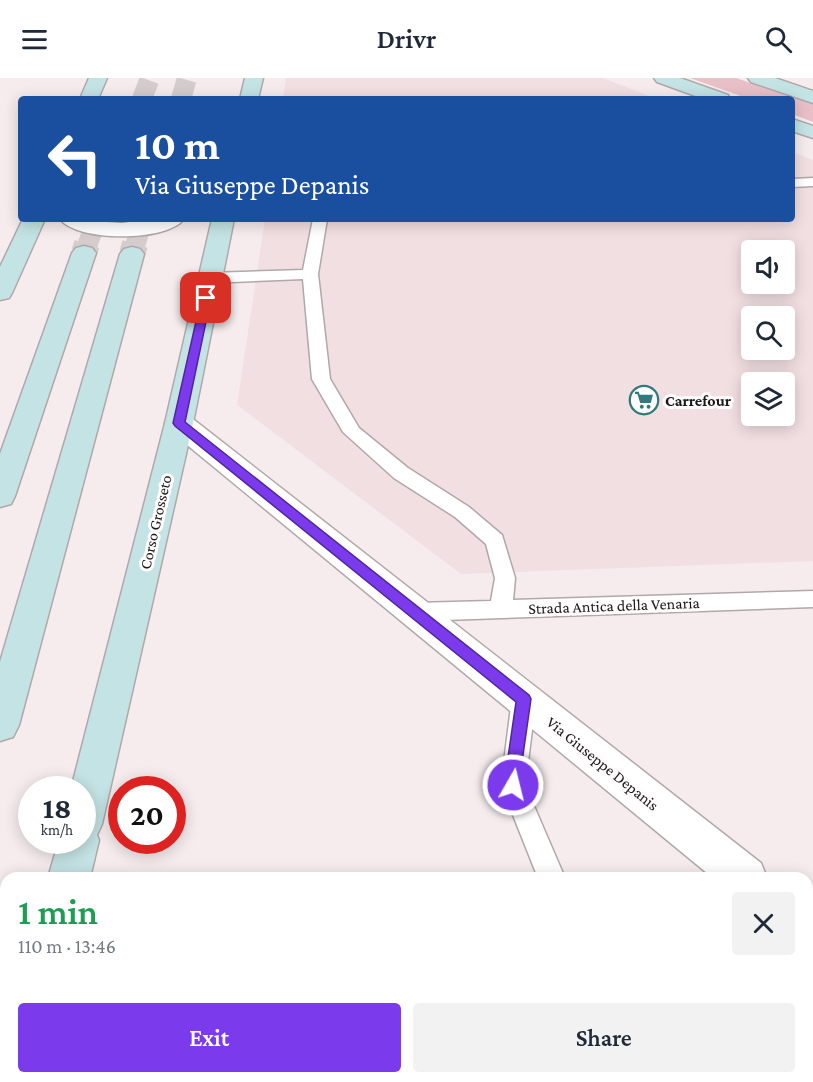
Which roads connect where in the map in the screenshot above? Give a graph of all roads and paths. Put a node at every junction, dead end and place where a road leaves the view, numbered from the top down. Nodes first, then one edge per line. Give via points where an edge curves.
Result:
1 (98, 78) edge
2 (254, 78) edge
3 (663, 78) edge
4 (757, 78) edge
5 (90, 96) edge
6 (250, 96) edge
7 (713, 96) edge
8 (813, 97) edge
9 (795, 125) edge
10 (813, 132) edge
11 (813, 182) edge
12 (795, 183) edge
13 (33, 222) edge
14 (78, 222) edge
15 (163, 222) edge
16 (222, 222) edge
17 (319, 222) edge
18 (84, 253) tunnel mouth
19 (132, 254) tunnel mouth
20 (310, 274) junction
21 (210, 278) junction
22 (2, 286) edge
23 (179, 423) junction
24 (0, 496) edge
25 (813, 598) edge
26 (501, 609) junction
27 (415, 612) junction
28 (524, 699) junction
29 (0, 725) edge
30 (94, 776) edge
31 (549, 872) edge
32 (739, 872) edge

1 - 5 main road
2 - 6 main road
3 - 7 main road
4 - 8 main road
9 - 10 main road
11 - 12 lane
13 - 22 main road
14 - 15 street via 120,229
16 - 21 main road, Corso Grosseto
17 - 20 lane
18 - 24 main road
19 - 29 main road
20 - 21 lane
20 - 26 lane via 321,379 352,432 401,473 462,512 495,540 505,578
21 - 23 main road, Corso Grosseto
23 - 27 street, Via Giuseppe Depanis
23 - 30 main road, Corso Grosseto
25 - 26 lane, Strada Antica della Venaria
26 - 27 lane, Strada Antica della Venaria
27 - 28 street, Via Giuseppe Depanis
28 - 31 lane via 513,785
28 - 32 street, Via Giuseppe Depanis

